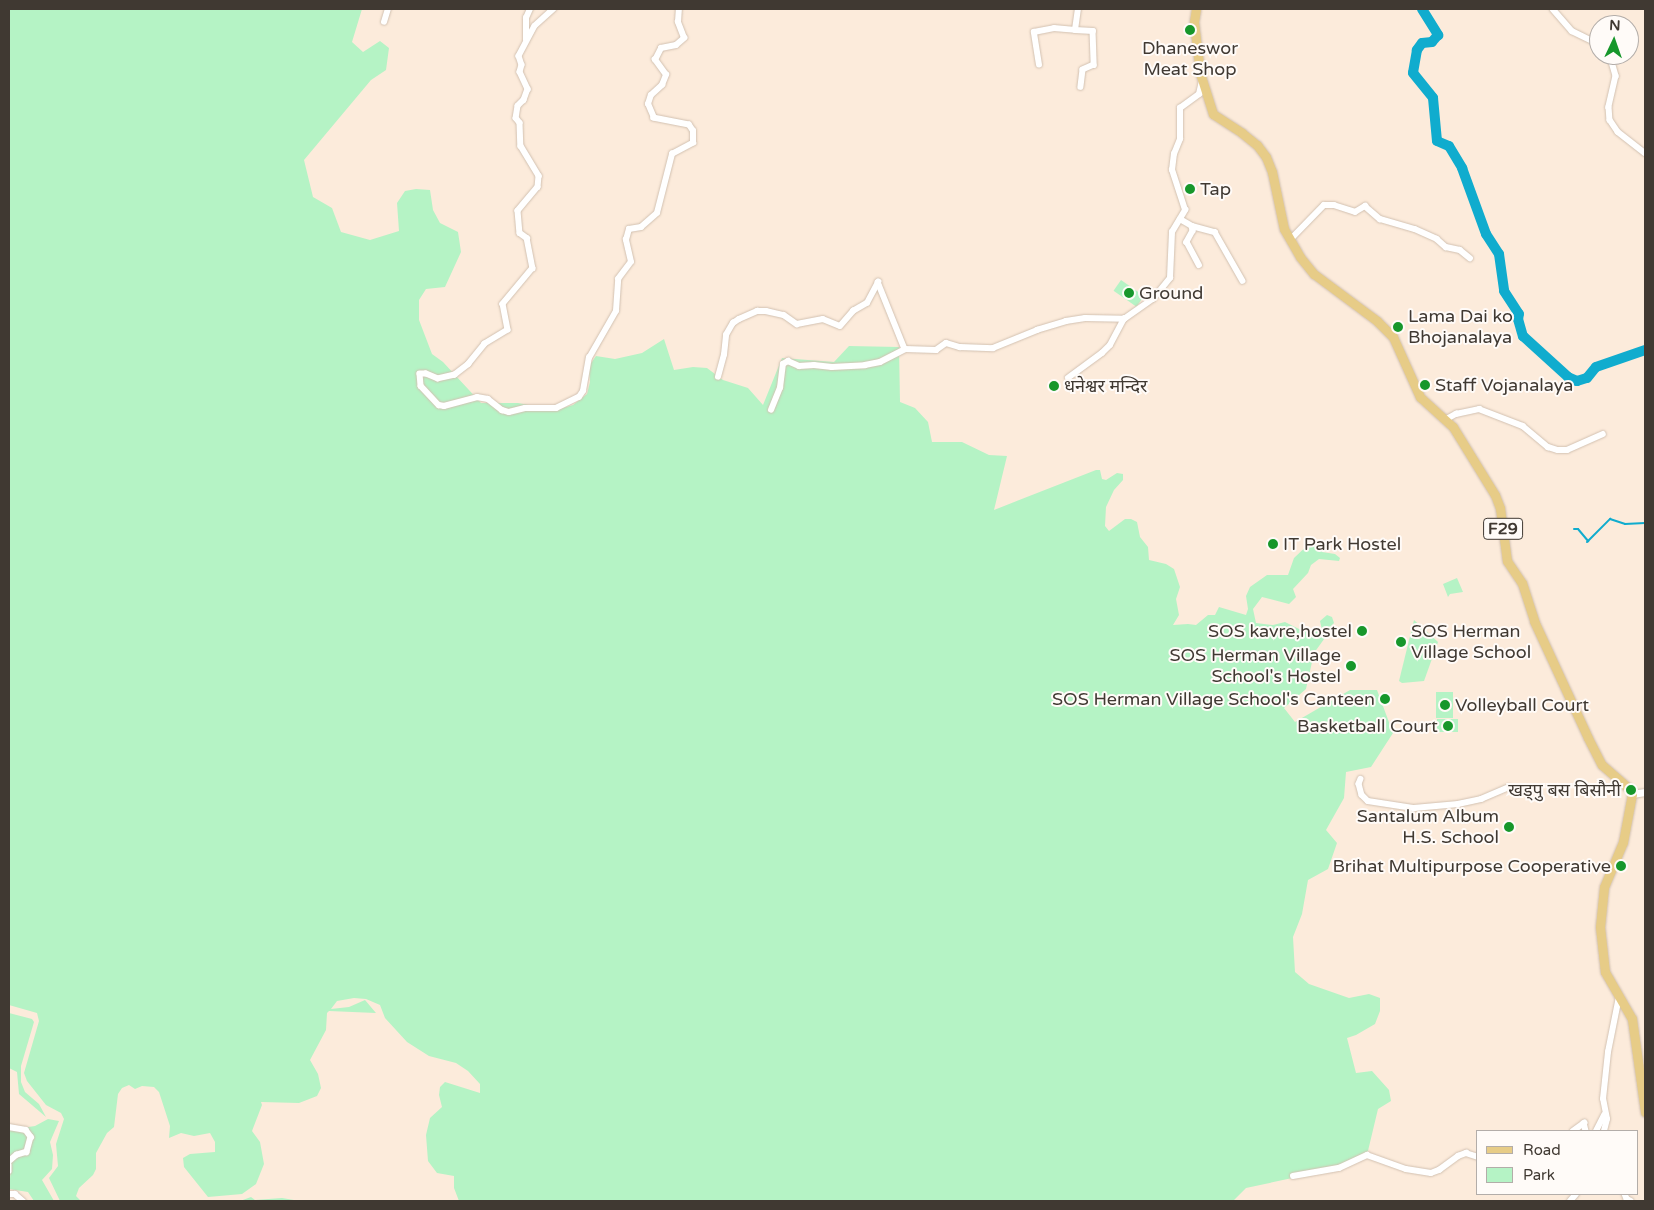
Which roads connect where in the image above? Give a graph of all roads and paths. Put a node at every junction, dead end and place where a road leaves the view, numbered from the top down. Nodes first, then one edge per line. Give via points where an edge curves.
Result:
1 (388, 9) edge
2 (530, 9) edge
3 (554, 9) edge
4 (679, 9) edge
5 (1078, 9) edge
6 (1196, 9) edge
7 (1553, 9) edge
8 (384, 22) dead end
9 (1075, 30) junction
10 (1589, 39) edge
11 (526, 42) junction
12 (1039, 65) dead end
13 (1613, 65) edge
14 (1202, 81) junction
15 (1081, 87) dead end
16 (1645, 153) edge
17 (1180, 219) junction
18 (1192, 226) junction
19 (1291, 239) junction
20 (1470, 258) dead end
21 (1198, 265) dead end
22 (1243, 281) dead end
23 (1124, 319) junction
24 (904, 348) junction
25 (718, 377) dead end
26 (1068, 378) dead end
27 (771, 410) dead end
28 (1445, 420) junction
29 (1603, 434) dead end
30 (1361, 779) dead end
31 (1509, 787) dead end
32 (1645, 792) edge
33 (1632, 794) junction
34 (1619, 997) junction
35 (1645, 1112) edge
36 (1605, 1113) junction
37 (9, 1127) edge
38 (1574, 1130) edge
39 (1586, 1130) edge
40 (1596, 1130) edge
41 (1604, 1130) edge
42 (1476, 1156) edge
43 (9, 1164) edge
44 (9, 1171) edge
45 (1293, 1176) dead end
46 (9, 1194) edge
47 (23, 1201) edge

1 - 8 street
2 - 11 street via 526,18
3 - 11 street via 535,26
4 - 11 street via 678,22 684,38 676,45 661,48 656,60 666,75 648,104 654,118 689,125 693,131 693,143 672,154 657,213 641,227 629,229 626,240 631,262 618,279 616,311 589,358 583,391 579,397 556,408 525,408 509,412 488,399 477,397 444,406 435,402 421,386 420,374 438,379 455,375 485,344 508,330 503,304 533,268 527,238 520,233 518,211 538,188 539,176 521,146 520,123 516,118 518,106 528,89 520,72 519,56
5 - 9 street
6 - 14 main road, F29 via 1194,22
7 - 10 street via 1572,31
9 - 12 street via 1054,28 1034,32
9 - 15 street via 1093,31 1094,66 1083,70
13 - 16 street via 1616,76 1609,107 1610,120 1618,132
14 - 17 street via 1199,94 1180,108 1180,139 1172,170 1185,210
14 - 19 main road, F29 via 1213,114 1257,145 1266,157 1284,229
17 - 18 street
17 - 23 street via 1172,232 1170,278 1154,299
18 - 21 street via 1187,242
18 - 22 street via 1216,232
19 - 20 street via 1324,205 1334,204 1355,212 1365,206 1380,219 1415,229
19 - 28 main road, F29 via 1314,274 1378,320 1393,337 1420,397
23 - 24 street via 1066,321 992,348 960,348 946,344 936,350
23 - 26 street via 1110,345
24 - 25 street via 878,282 867,303 853,311 840,326 823,319 797,324 766,311 757,311 739,319 726,335
24 - 27 street via 880,362 865,365 799,366 785,362
28 - 29 street via 1479,408 1525,427 1548,447 1558,450 1567,450
28 - 33 main road, F29 via 1453,427 1495,495 1500,508 1507,560 1522,583 1534,621 1588,738 1602,765 1628,786
30 - 31 street via 1362,795 1368,801 1414,808 1481,799
32 - 33 street
33 - 34 main road via 1623,842 1606,880 1600,927 1608,979
34 - 35 main road via 1632,1019
34 - 36 street via 1608,1052 1603,1100
36 - 40 street
36 - 41 street
37 - 43 street via 26,1130 31,1137 27,1152 17,1155
38 - 39 street via 1584,1123
42 - 45 street via 1466,1153 1430,1172 1406,1169 1367,1155 1339,1168
43 - 44 street
46 - 47 street via 15,1194

